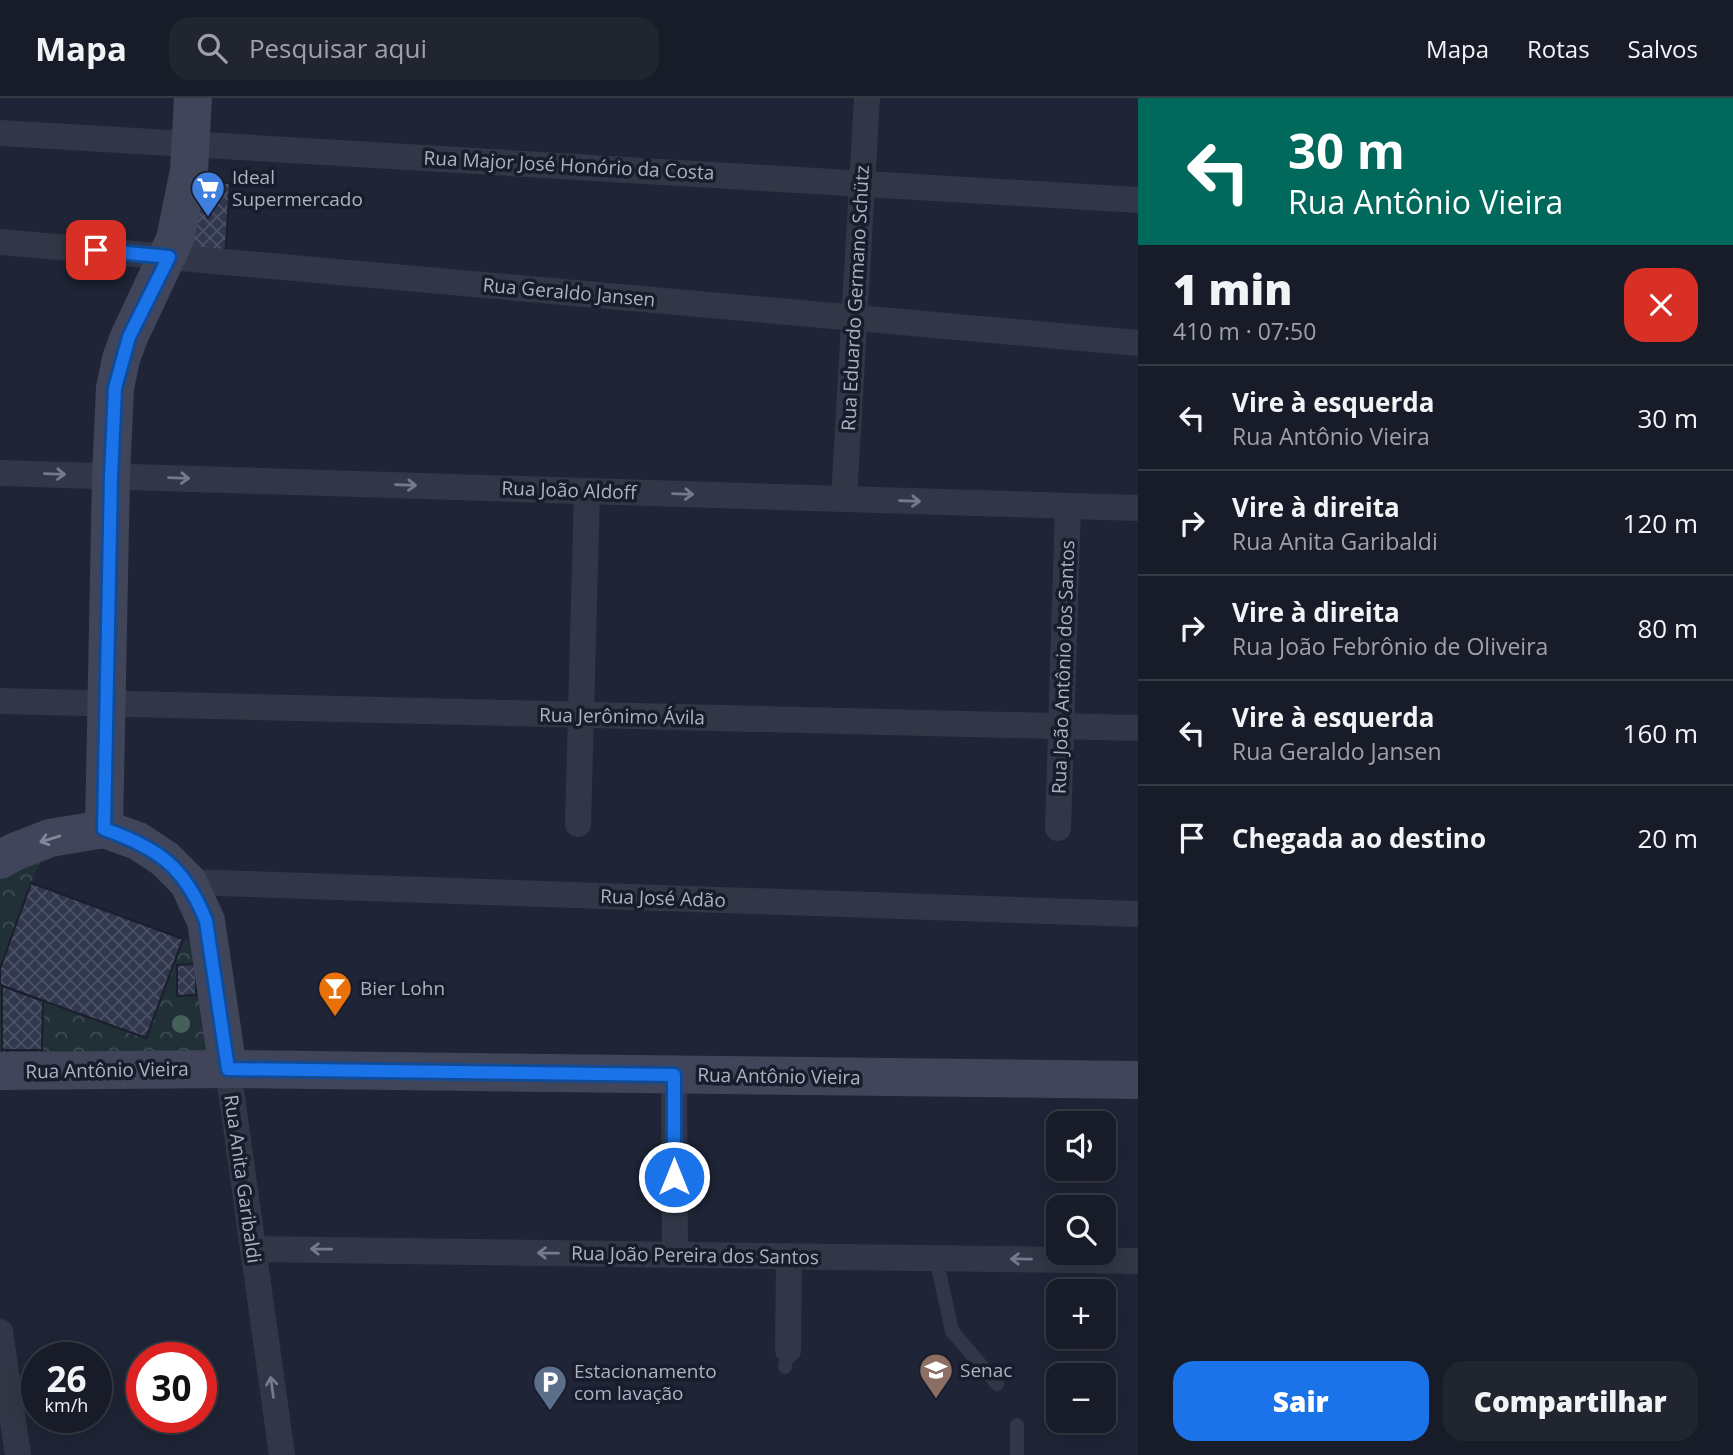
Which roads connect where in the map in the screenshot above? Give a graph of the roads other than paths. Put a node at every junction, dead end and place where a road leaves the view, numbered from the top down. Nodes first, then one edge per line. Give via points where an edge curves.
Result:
1 (193, 98) edge
2 (867, 98) edge
3 (0, 133) edge
4 (191, 143) junction
5 (862, 183) junction
6 (1138, 200) edge
7 (0, 242) edge
8 (169, 257) junction
9 (854, 317) junction
10 (1138, 343) edge
11 (0, 473) edge
12 (111, 476) junction
13 (587, 491) junction
14 (844, 499) junction
15 (1068, 506) junction
16 (1138, 508) edge
17 (0, 701) edge
18 (107, 704) junction
19 (581, 715) junction
20 (1061, 726) junction
21 (1138, 728) edge
22 (578, 824) dead end
23 (1058, 828) dead end
24 (104, 829) junction
25 (0, 860) edge
26 (188, 882) junction
27 (1138, 914) edge
28 (228, 1069) junction
29 (0, 1071) edge
30 (674, 1075) junction
31 (1138, 1080) edge
32 (253, 1248) junction
33 (675, 1254) junction
34 (789, 1256) junction
35 (936, 1258) junction
36 (1138, 1261) edge
37 (0, 1332) edge
38 (786, 1359) dead end
39 (997, 1384) dead end
40 (1017, 1425) dead end
41 (18, 1455) edge
42 (282, 1455) edge
43 (1017, 1455) edge

1 - 4 street
2 - 5 street, Rua Eduardo Germano Schütz
3 - 4 street, Rua Major José Honório da Costa
4 - 5 street, Rua Major José Honório da Costa
4 - 8 street via 181,220
5 - 6 street, Rua Major José Honório da Costa
5 - 9 street, Rua Eduardo Germano Schütz
7 - 8 street, Rua Geraldo Jansen
8 - 9 street, Rua Geraldo Jansen
8 - 12 street via 121,359 115,388
9 - 10 street, Rua Geraldo Jansen
9 - 14 street, Rua Eduardo Germano Schütz
11 -> 12 street, Rua João Aldoff
12 -> 13 street, Rua João Aldoff
12 - 18 street
13 -> 14 street, Rua João Aldoff
13 - 19 street
14 -> 15 street, Rua João Aldoff
15 - 16 street, Rua João Aldoff
15 - 20 street, Rua João Antônio dos Santos
17 - 18 street, Rua Jerônimo Ávila
18 - 19 street, Rua Jerônimo Ávila
18 - 24 street
19 - 20 street, Rua Jerônimo Ávila
19 - 22 street
20 - 21 street, Rua Jerônimo Ávila
20 - 23 street, Rua João Antônio dos Santos
24 -> 25 street via 50,838
24 - 26 street, Rua Anita Garibaldi via 138,841
26 - 27 street, Rua José Adão
26 - 28 street, Rua Anita Garibaldi via 206,921
28 - 29 street, Rua Antônio Vieira
28 - 30 street, Rua Antônio Vieira
28 - 32 street, Rua Anita Garibaldi
30 - 31 street, Rua Antônio Vieira
30 - 33 street
33 -> 32 street, Rua João Pereira dos Santos
42 -> 32 street, Rua Anita Garibaldi
33 - 34 street, Rua João Pereira dos Santos
34 - 35 street, Rua João Pereira dos Santos
34 - 38 street
36 -> 35 street, Rua João Pereira dos Santos
35 - 39 lane via 952,1331
37 - 41 street
40 - 43 lane

